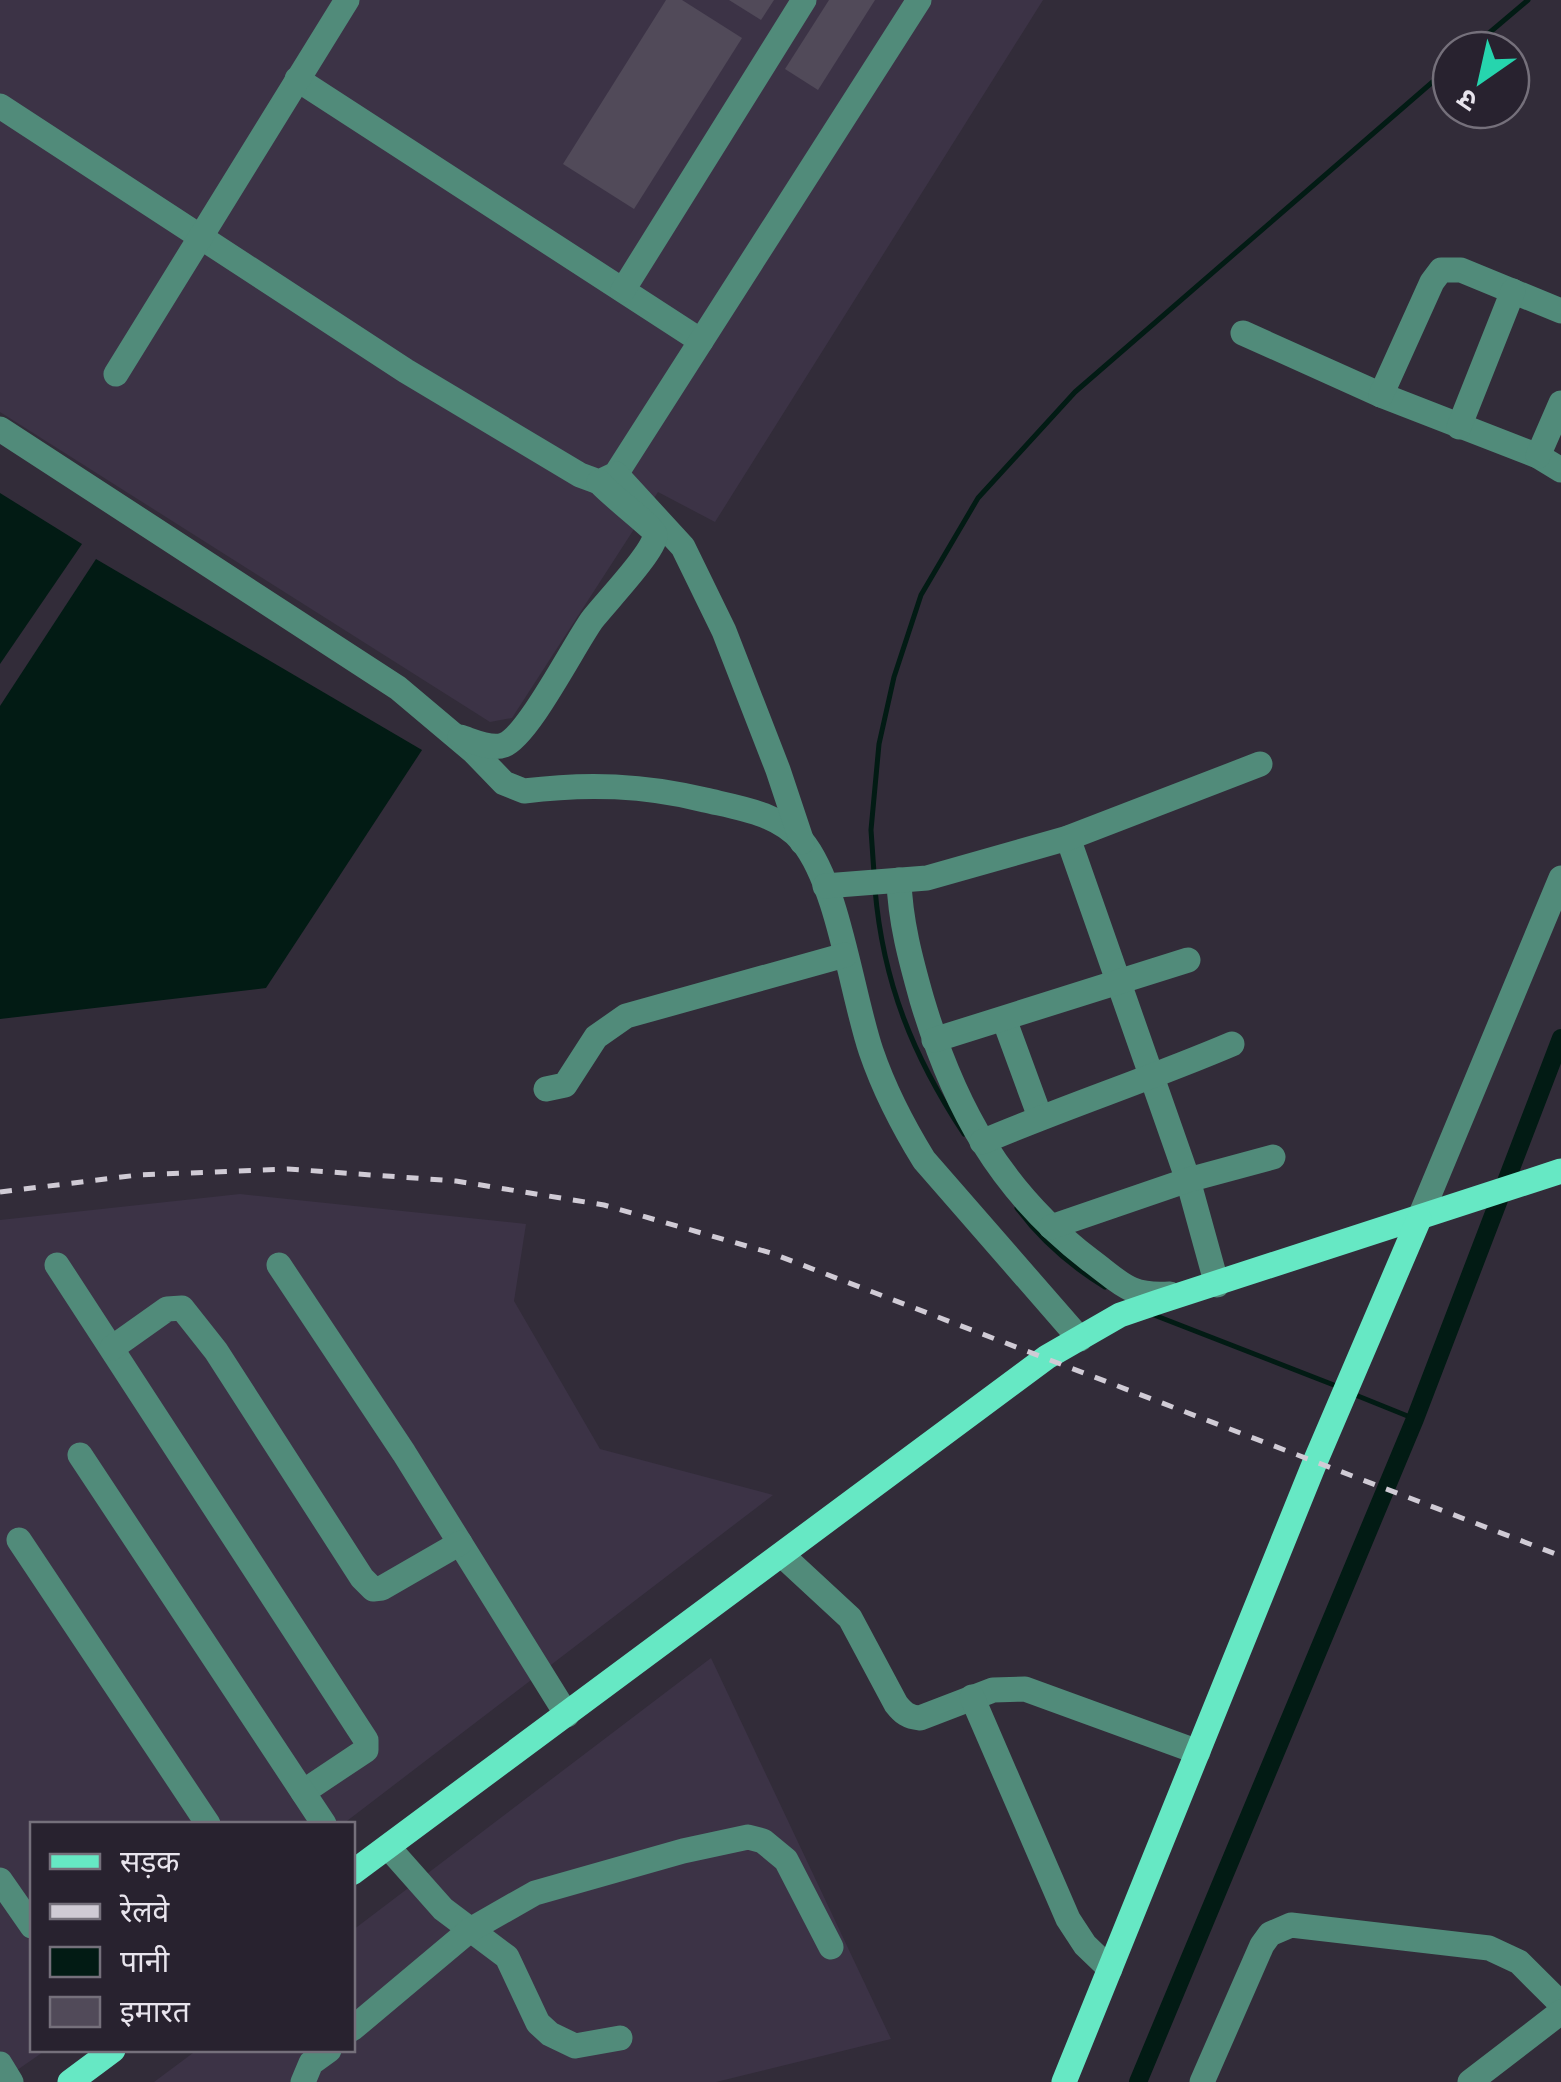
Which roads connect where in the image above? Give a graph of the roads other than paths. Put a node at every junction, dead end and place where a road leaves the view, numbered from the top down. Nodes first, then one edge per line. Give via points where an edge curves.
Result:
1 (347, 0) edge
2 (804, 0) edge
3 (919, 0) edge
4 (297, 80) junction
5 (0, 106) edge
6 (199, 238) junction
7 (623, 290) junction
8 (1513, 291) junction
9 (1561, 311) edge
10 (1243, 333) dead end
11 (702, 341) junction
12 (116, 374) dead end
13 (1382, 395) junction
14 (1561, 403) edge
15 (1459, 426) junction
16 (0, 429) edge
17 (1538, 456) junction
18 (1561, 470) edge
19 (608, 478) junction
20 (455, 736) junction
21 (1260, 764) dead end
22 (1068, 838) junction
23 (802, 842) junction
24 (1561, 878) edge
25 (892, 881) junction
26 (825, 886) junction
27 (845, 955) junction
28 (1188, 960) dead end
29 (1118, 982) junction
30 (1004, 1019) junction
31 (934, 1040) junction
32 (1232, 1044) dead end
33 (1152, 1078) junction
34 (546, 1089) dead end
35 (1040, 1117) junction
36 (982, 1142) junction
37 (1273, 1157) dead end
38 (1561, 1172) edge
39 (1188, 1180) junction
40 (1432, 1215) junction
41 (1052, 1227) junction
42 (58, 1264) dead end
43 (279, 1266) dead end
44 (1217, 1285) junction
45 (1185, 1293) junction
46 (1080, 1338) junction
47 (112, 1348) junction
48 (80, 1455) dead end
49 (19, 1540) dead end
50 (460, 1543) junction
51 (783, 1556) junction
52 (972, 1697) junction
53 (567, 1715) junction
54 (1198, 1752) junction
55 (302, 1792) junction
56 (207, 1822) edge
57 (323, 1822) edge
58 (388, 1846) junction
59 (355, 1869) edge
60 (0, 1880) edge
61 (30, 1923) edge
62 (470, 1930) junction
63 (831, 1947) dead end
64 (1110, 1968) junction
65 (1561, 2008) edge
66 (355, 2026) edge
67 (620, 2038) dead end
68 (110, 2052) edge
69 (326, 2052) edge
70 (0, 2064) edge
71 (11, 2082) edge
72 (70, 2082) edge
73 (303, 2082) edge
74 (1064, 2082) edge
75 (1202, 2082) edge
76 (1470, 2082) edge

1 - 4 street
2 - 7 street
3 - 11 street
4 - 6 street
4 - 7 street
5 - 6 street
6 - 12 street
6 - 19 street via 580,476
7 - 11 street
8 - 9 street
8 - 13 street via 1461,270 1441,270
8 - 15 street
10 - 13 street
11 - 19 street
13 - 15 street
14 - 17 street
15 - 17 street
16 - 20 street via 398,688
17 - 18 street
19 - 20 street via 615,500 652,528 652,550 588,625 512,741 496,747
19 - 23 street via 683,546 724,631
20 - 23 street via 504,783 524,791 598,784 672,792 762,814
21 - 22 street
22 - 25 street via 927,878
22 - 29 street
23 - 26 street
24 - 40 street
25 - 26 street
25 - 31 street
26 - 27 street
27 - 34 street via 626,1016 596,1038 565,1085
27 - 46 street via 871,1051 924,1160
28 - 29 street
29 - 30 street
29 - 33 street
30 - 31 street
30 - 35 street
31 - 36 street
32 - 33 street
33 - 35 street
33 - 39 street
35 - 36 street
36 - 41 street
37 - 39 street
38 - 40 main road
39 - 41 street
39 - 44 street
40 - 44 main road
40 - 54 main road via 1353,1373
41 - 45 street via 1134,1292
42 - 47 street
43 - 50 street
44 - 45 main road
45 - 46 main road via 1120,1315
46 - 51 main road
47 - 50 street via 167,1309 182,1308 373,1589
47 - 55 street via 366,1740 366,1750
48 - 55 street
49 - 56 street
50 - 53 street
51 - 52 street via 850,1618 903,1713 920,1718
51 - 53 main road
52 - 54 street via 1006,1689 1040,1692
52 - 64 street via 1068,1919
53 - 58 main road
54 - 64 main road
55 - 57 street
58 - 59 main road
58 - 62 street
60 - 61 street
62 - 63 street via 548,1887 748,1838 774,1847 786,1860
62 - 66 street
62 - 67 street via 506,1957 538,2024 550,2034 575,2046
64 - 74 main road
65 - 75 street via 1520,1962 1489,1948 1291,1925 1262,1945
65 - 76 street
68 - 72 main road
69 - 73 street via 311,2063
70 - 71 street

